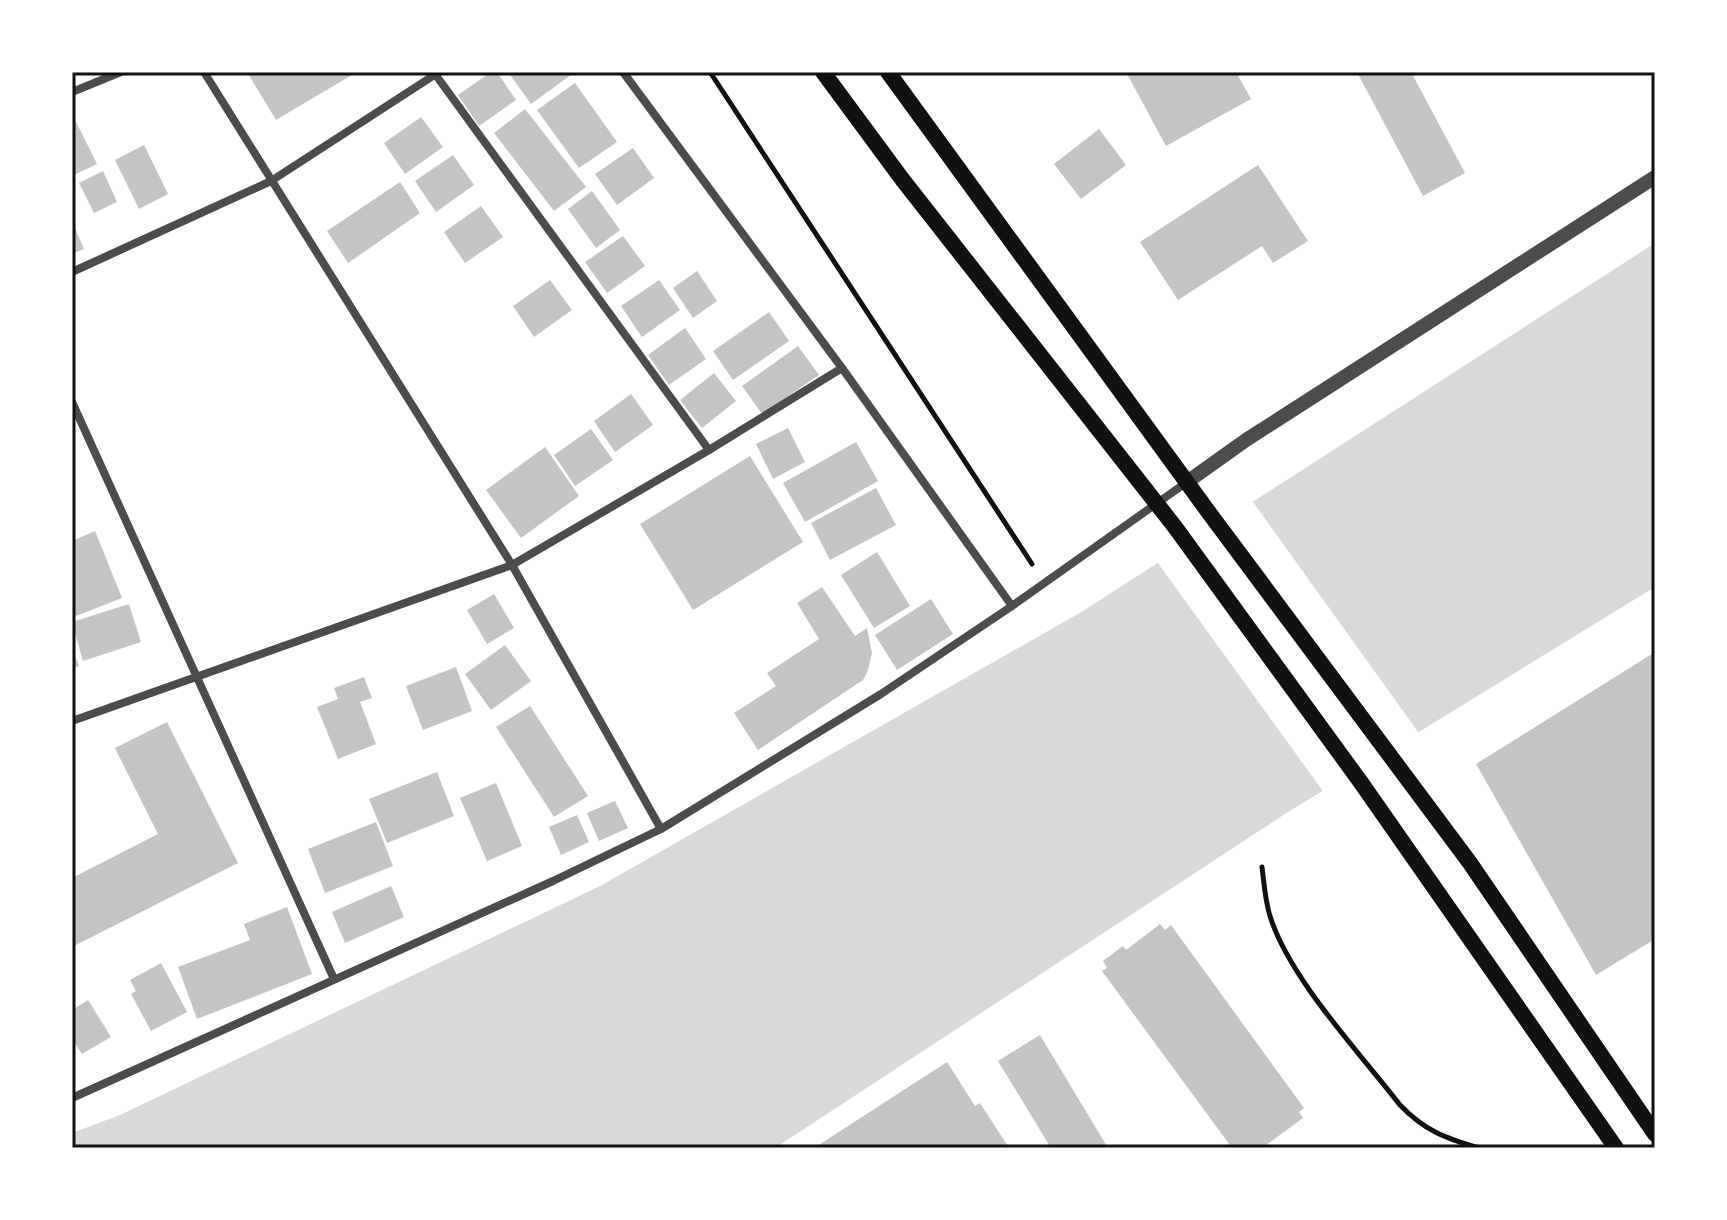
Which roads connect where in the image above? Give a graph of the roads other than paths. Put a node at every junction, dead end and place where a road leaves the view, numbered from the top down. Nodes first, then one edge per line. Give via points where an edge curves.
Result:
1 (121, 72) edge
2 (204, 72) edge
3 (623, 72) edge
4 (823, 72) edge
5 (888, 72) edge
6 (437, 73) edge
7 (72, 92) edge
8 (1655, 177) edge
9 (271, 181) junction
10 (72, 272) edge
11 (842, 368) junction
12 (72, 402) edge
13 (709, 450) junction
14 (1187, 482) junction
15 (1156, 504) junction
16 (512, 565) junction
17 (1012, 606) junction
18 (198, 678) junction
19 (72, 721) edge
20 (661, 829) junction
21 (334, 979) junction
22 (72, 1098) edge
23 (1655, 1134) edge
24 (1616, 1148) edge

1 - 7 street
2 - 9 street
3 - 11 street
4 - 15 main road
5 - 14 main road
6 - 9 street
6 - 13 street
8 - 14 street
9 - 10 street
9 - 16 street
11 - 13 street
11 - 17 street
12 - 18 street
13 - 16 street
14 - 15 street
14 - 23 main road via 1397,763
15 - 17 street
15 - 24 main road via 1362,784
16 - 18 street
16 - 20 street
17 - 20 street via 881,694
18 - 19 street
18 - 21 street
20 - 21 street
21 - 22 street

